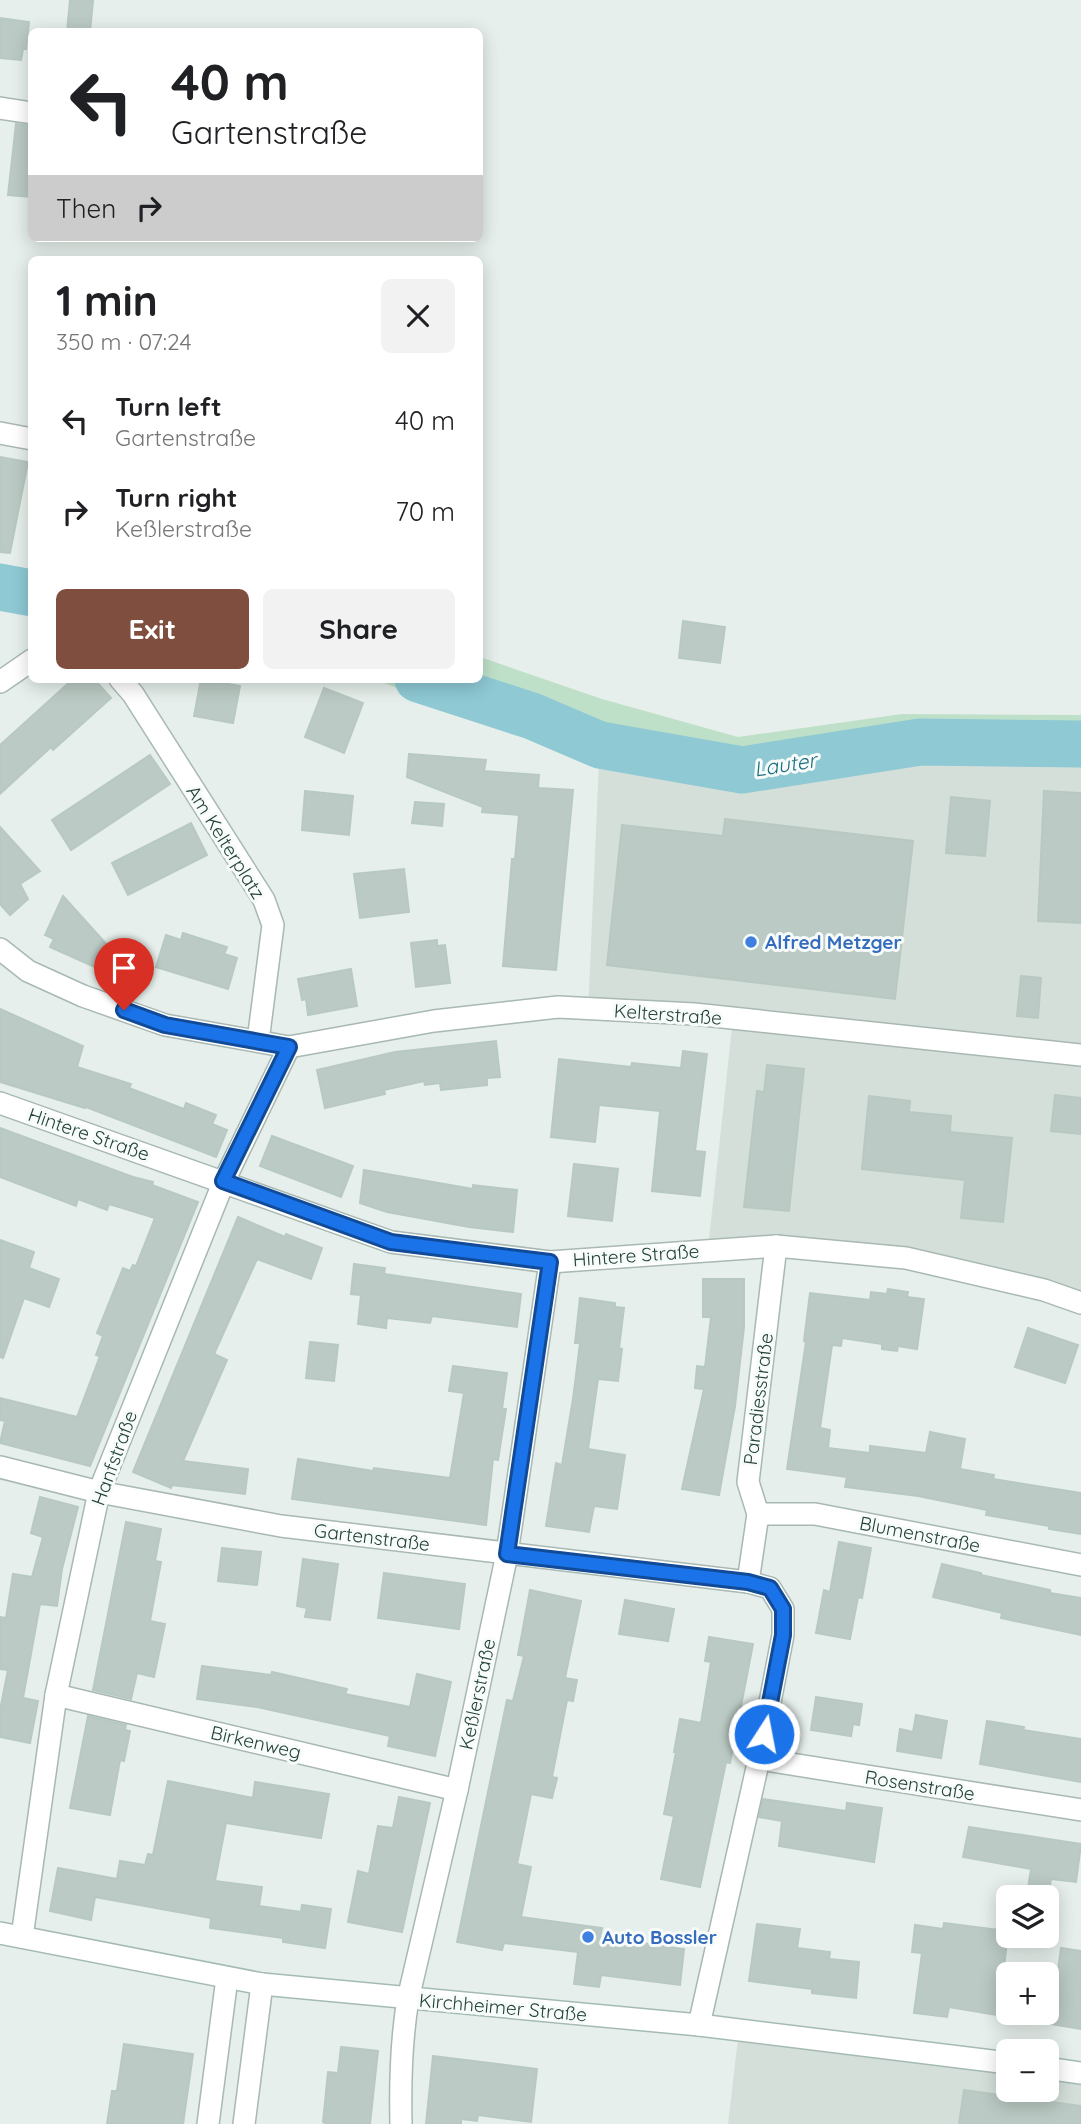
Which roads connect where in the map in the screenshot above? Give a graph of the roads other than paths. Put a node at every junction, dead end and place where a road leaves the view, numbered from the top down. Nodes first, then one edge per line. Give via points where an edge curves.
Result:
1 (0, 108) edge
2 (28, 112) edge
3 (0, 433) edge
4 (28, 438) edge
5 (28, 663) edge
6 (0, 682) edge
7 (123, 683) edge
8 (0, 949) edge
9 (258, 1041) junction
10 (289, 1047) junction
11 (1081, 1055) edge
12 (0, 1103) edge
13 (223, 1181) junction
14 (776, 1246) junction
15 (550, 1262) junction
16 (1081, 1303) edge
17 (0, 1467) edge
18 (99, 1492) junction
19 (758, 1514) junction
20 (507, 1554) junction
21 (1081, 1565) edge
22 (748, 1582) junction
23 (56, 1695) junction
24 (759, 1759) junction
25 (457, 1790) junction
26 (1081, 1810) edge
27 (0, 1933) edge
28 (22, 1937) junction
29 (227, 1978) junction
30 (262, 1984) junction
31 (408, 1999) junction
32 (698, 2025) junction
33 (996, 2062) edge
34 (1059, 2070) edge
35 (1081, 2073) edge
36 (208, 2124) edge
37 (244, 2124) edge
38 (401, 2124) edge

1 - 2 street
3 - 4 street
5 - 6 street
7 - 9 street, Am Kelterplatz via 264,900 273,925
8 - 9 street via 28,971 83,996 165,1025
9 - 10 street, Kelterstraße
10 - 11 street, Kelterstraße via 434,1021 558,1007 694,1014
10 - 13 street, Hanfstraße
12 - 13 street, Hintere Straße
13 - 15 street, Hintere Straße via 391,1242
13 - 18 street, Hanfstraße
14 - 15 street, Hintere Straße
14 - 16 street, Hintere Straße via 906,1258
14 - 19 street, Paradiesstraße via 748,1482
15 - 20 street, Keßlerstraße
17 - 18 street, Gartenstraße
18 - 20 street, Gartenstraße via 281,1526
18 - 23 street, Hanfstraße
19 - 21 street, Blumenstraße via 815,1514
19 - 22 street, Paradiesstraße
20 - 22 street, Gartenstraße
20 - 25 street, Keßlerstraße
22 - 24 street via 770,1588 783,1609 783,1635
23 - 25 street, Birkenweg
23 - 28 street, Hanfstraße
24 - 26 street, Rosenstraße
24 - 32 street
25 - 31 street, Keßlerstraße
27 - 28 street, Kirchheimer Straße
28 - 29 street, Kirchheimer Straße
29 - 30 street, Kirchheimer Straße
29 - 36 street
30 - 31 street, Kirchheimer Straße
30 - 37 street
31 - 32 street, Kirchheimer Straße
31 - 38 street, Keßlerstraße
32 - 33 street, Kirchheimer Straße
34 - 35 street

